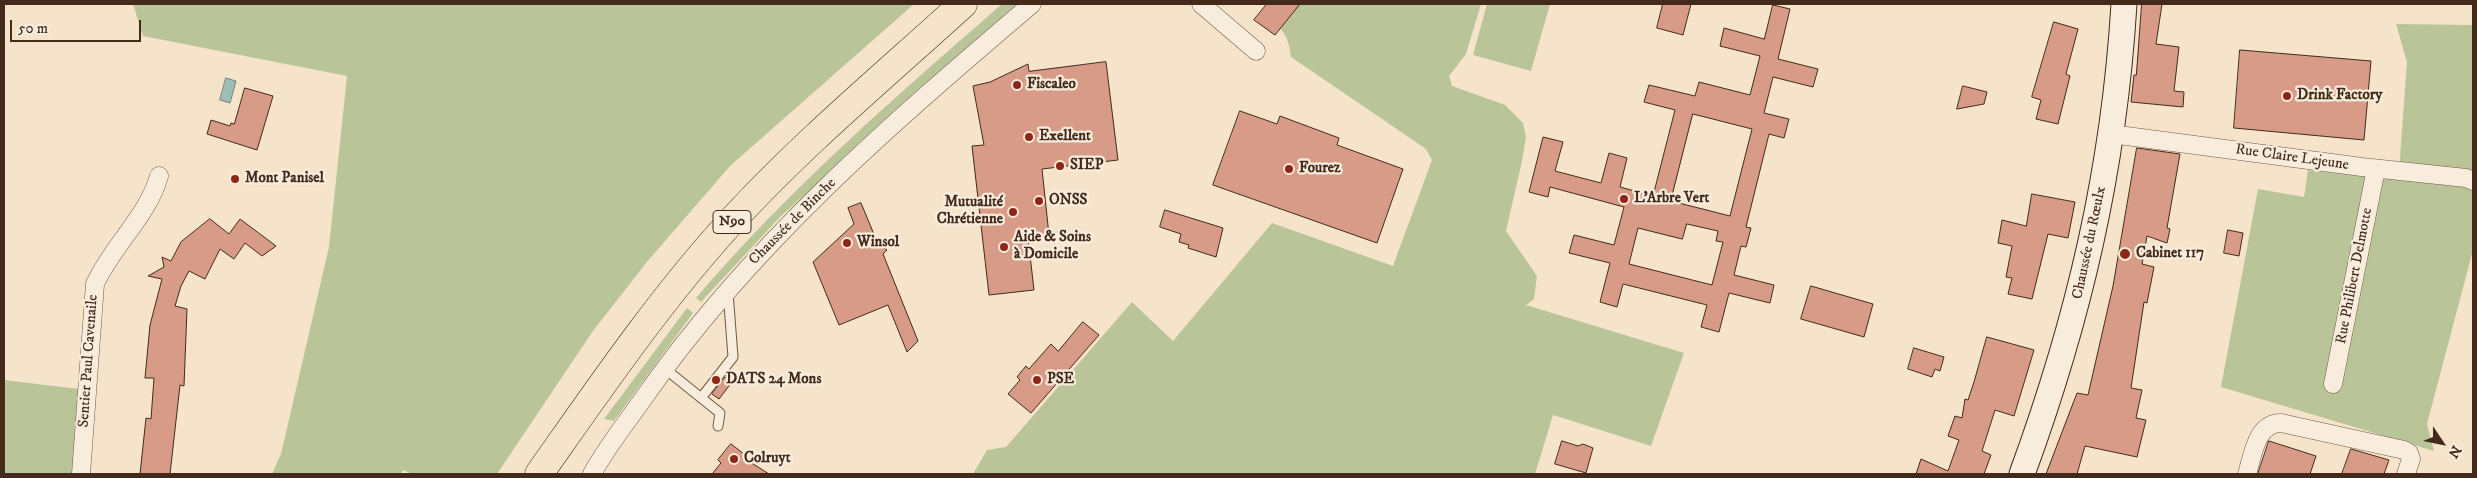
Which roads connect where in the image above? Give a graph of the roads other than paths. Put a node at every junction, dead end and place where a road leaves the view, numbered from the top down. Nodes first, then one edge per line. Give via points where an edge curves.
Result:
1 (963, 4) edge
2 (1032, 4) edge
3 (1201, 4) edge
4 (2124, 4) edge
5 (1256, 51) dead end
6 (2111, 134) junction
7 (2376, 169) junction
8 (159, 176) dead end
9 (2473, 180) edge
10 (728, 288) junction
11 (664, 368) junction
12 (2333, 384) dead end
13 (701, 398) junction
14 (718, 426) dead end
15 (81, 474) edge
16 (540, 474) edge
17 (592, 474) edge
18 (2022, 474) edge
19 (2247, 474) edge
20 (2406, 474) edge

1 - 16 main road, N90 via 779,172 729,225 687,273 613,370
2 - 10 street, Chaussée de Binche via 822,191
3 - 5 street
4 - 6 main road, Chaussée du Rœulx
6 - 7 street, Rue Claire Lejeune
6 - 18 main road, Chaussée du Rœulx via 2082,284 2054,385
7 - 9 street, Rue Claire Lejeune
7 - 12 street, Rue Philibert Delmotte
8 - 15 street, Sentier Paul Cavenaile via 155,192 103,266 95,284
10 - 11 street, Chaussée de Binche
10 - 13 lane via 733,357
11 - 13 lane
11 - 17 street, Chaussée de Binche
13 - 14 lane via 720,413
19 - 20 street via 2262,430 2271,423 2281,423 2404,450 2411,459

